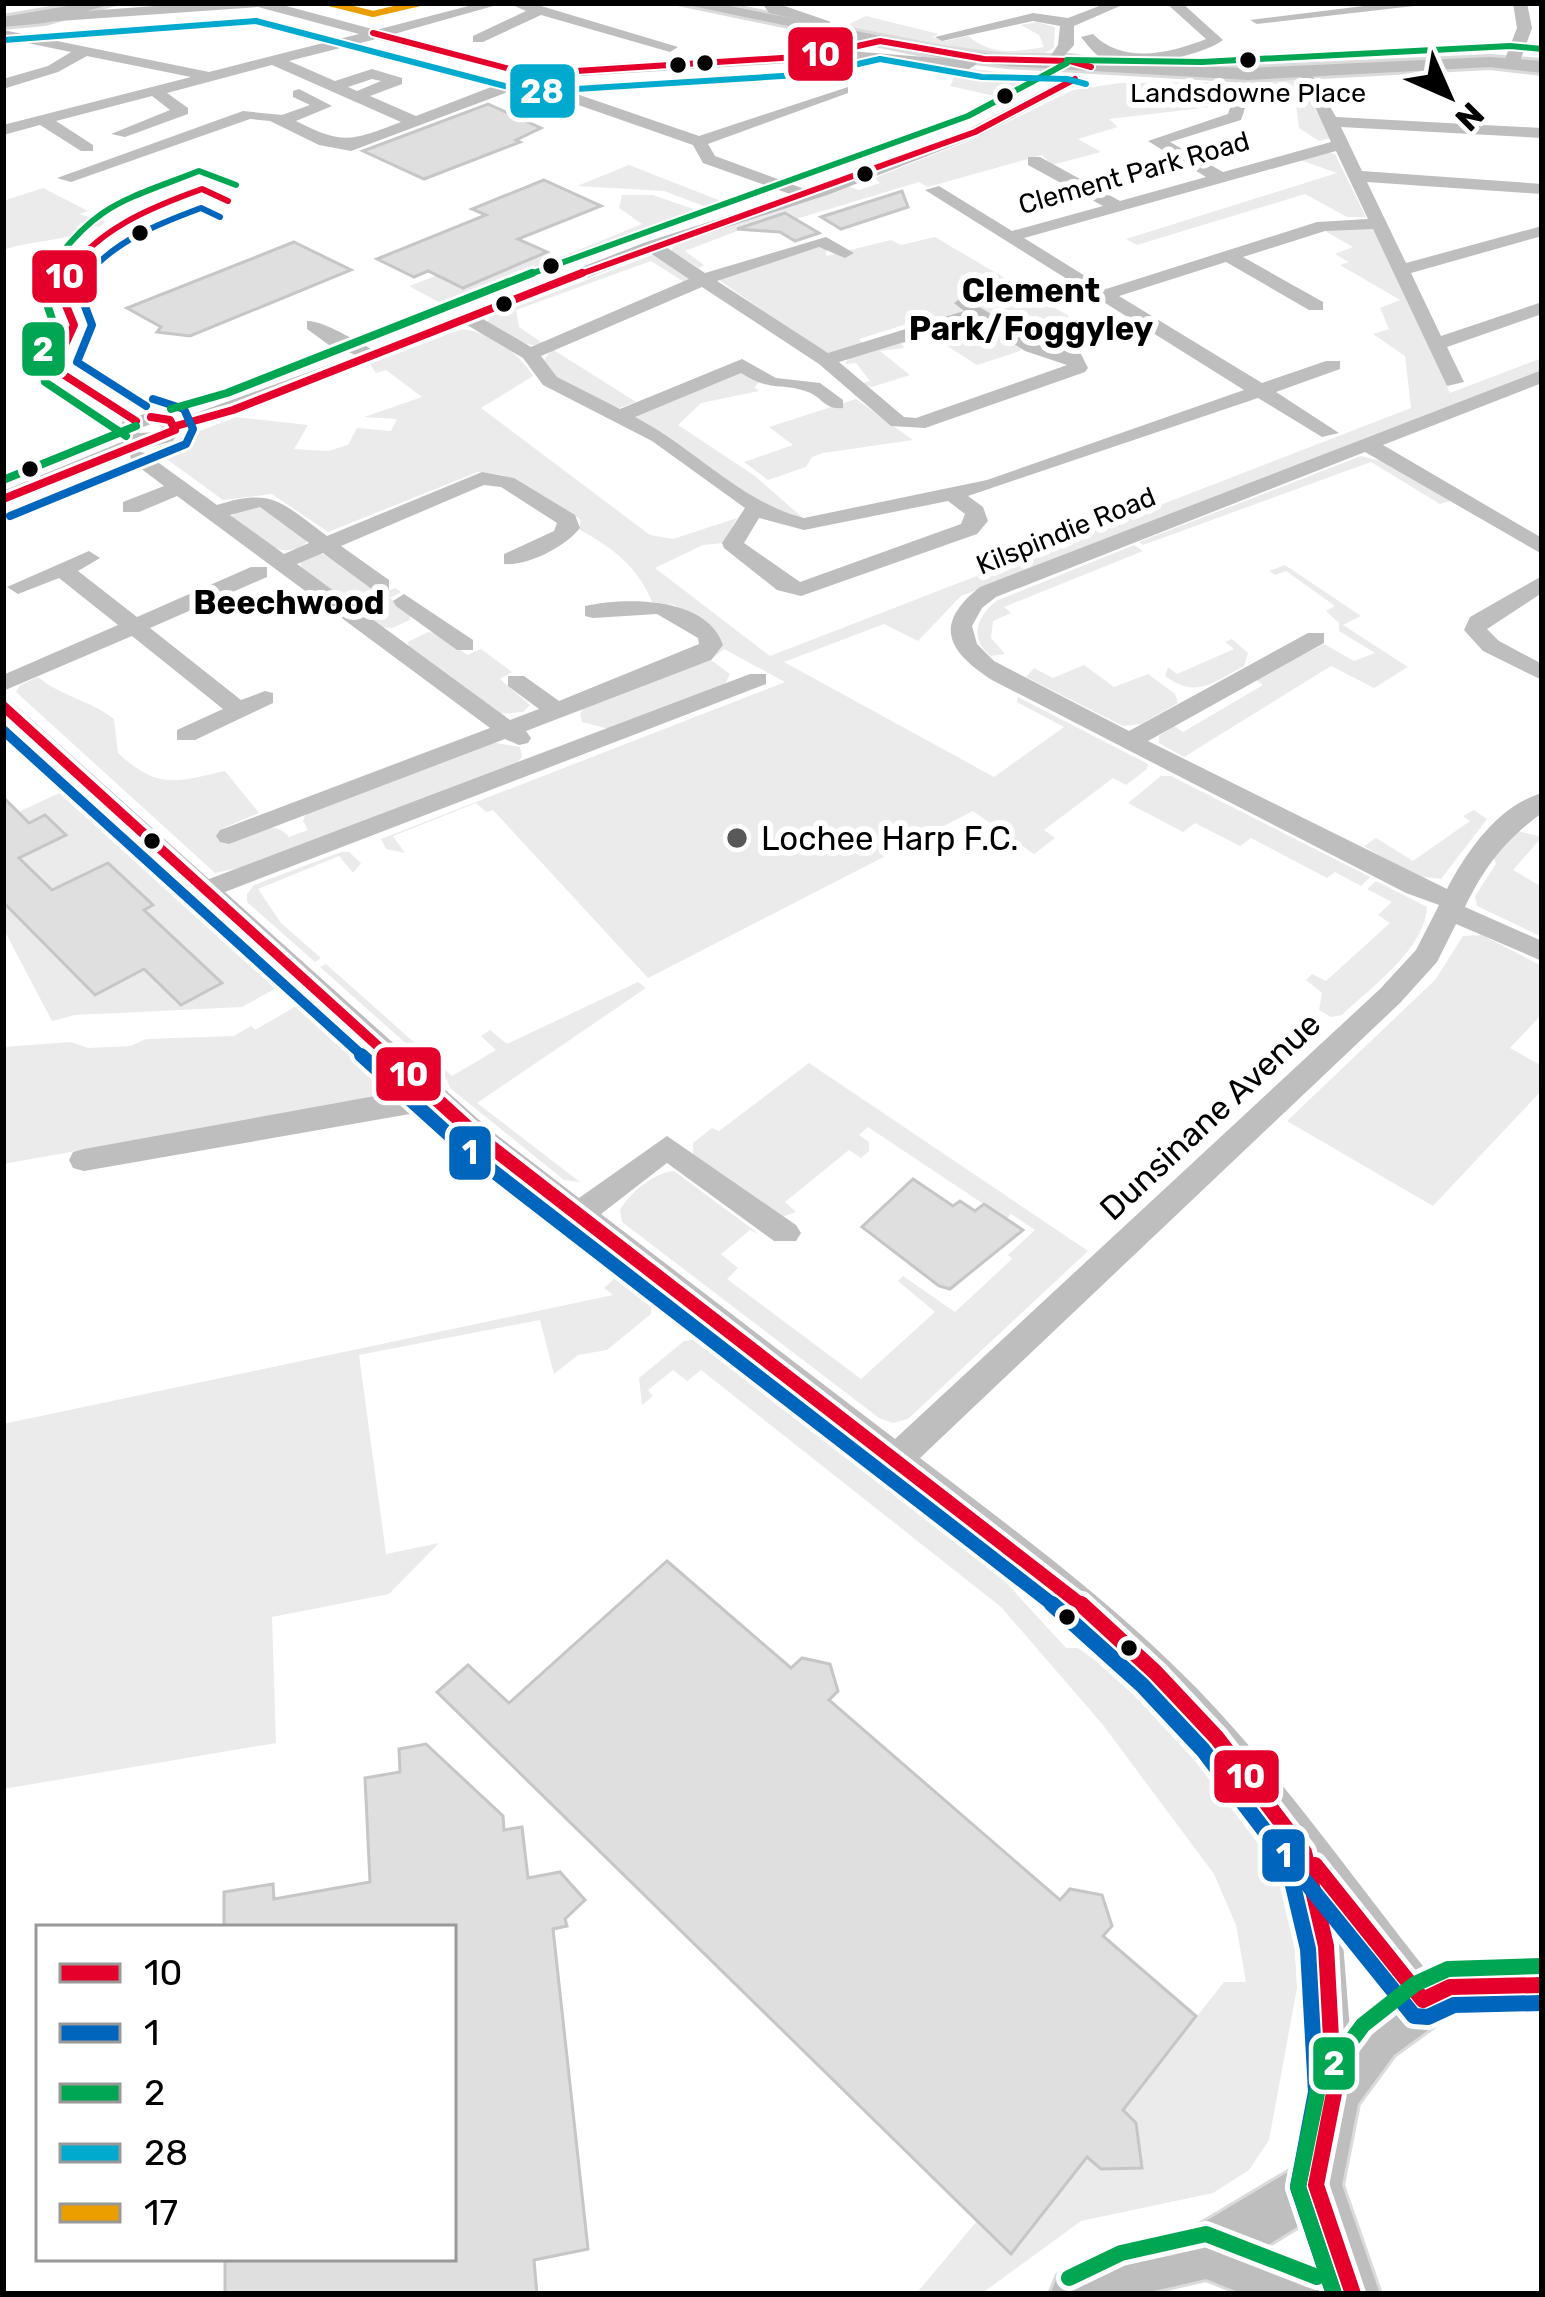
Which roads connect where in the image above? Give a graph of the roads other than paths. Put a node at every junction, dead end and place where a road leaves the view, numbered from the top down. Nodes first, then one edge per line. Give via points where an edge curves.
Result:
1 (258, 3) edge
2 (497, 3) edge
3 (515, 3) edge
4 (659, 3) edge
5 (687, 3) edge
6 (769, 3) edge
7 (1120, 3) edge
8 (1173, 3) edge
9 (1432, 3) edge
10 (1520, 3) edge
11 (202, 5) edge
12 (1355, 6) edge
13 (87, 7) edge
14 (537, 11) junction
15 (1257, 20) dead end
16 (3, 21) edge
17 (1069, 23) junction
18 (827, 30) junction
19 (1534, 31) edge
20 (374, 33) junction
21 (3, 34) edge
22 (942, 37) dead end
23 (1088, 37) dead end
24 (479, 39) dead end
25 (874, 43) junction
26 (670, 46) dead end
27 (86, 50) junction
28 (813, 56) junction
29 (774, 58) junction
30 (273, 60) junction
31 (969, 64) junction
32 (1053, 64) junction
33 (1511, 64) junction
34 (1542, 67) edge
35 (1084, 72) junction
36 (1304, 73) junction
37 (215, 75) junction
38 (527, 78) junction
39 (3, 84) edge
40 (250, 86) dead end
41 (335, 86) junction
42 (153, 91) junction
43 (299, 94) dead end
44 (357, 96) junction
45 (1237, 108) dead end
46 (274, 118) junction
47 (43, 119) junction
48 (416, 122) junction
49 (1331, 122) junction
50 (3, 130) edge
51 (1542, 133) edge
52 (119, 134) dead end
53 (699, 142) junction
54 (1342, 144) junction
55 (48, 146) dead end
56 (1034, 161) dead end
57 (1217, 176) junction
58 (1356, 176) junction
59 (65, 178) dead end
60 (1542, 189) edge
61 (933, 190) dead end
62 (799, 191) junction
63 (1116, 206) junction
64 (1379, 224) junction
65 (1542, 231) edge
66 (1010, 237) junction
67 (652, 246) junction
68 (845, 253) dead end
69 (1228, 256) junction
70 (1401, 270) junction
71 (704, 279) junction
72 (1105, 295) junction
73 (1316, 306) dead end
74 (1542, 308) edge
75 (468, 318) junction
76 (314, 325) dead end
77 (1434, 342) junction
78 (365, 352) junction
79 (530, 354) junction
80 (826, 360) junction
81 (1334, 365) dead end
82 (1542, 376) edge
83 (1454, 382) dead end
84 (1261, 390) junction
85 (836, 404) dead end
86 (622, 415) junction
87 (171, 422) junction
88 (1329, 434) dead end
89 (136, 444) junction
90 (1366, 444) junction
91 (179, 488) junction
92 (3, 490) edge
93 (955, 496) junction
94 (3, 500) edge
95 (131, 507) dead end
96 (760, 509) junction
97 (214, 513) junction
98 (324, 544) junction
99 (1542, 547) edge
100 (89, 558) dead end
101 (512, 559) dead end
102 (270, 567) junction
103 (62, 568) junction
104 (1542, 583) edge
105 (381, 585) dead end
106 (18, 587) dead end
107 (404, 601) dead end
108 (593, 611) dead end
109 (430, 620) junction
110 (134, 626) junction
111 (1316, 638) dead end
112 (386, 640) junction
113 (465, 645) dead end
114 (1542, 673) edge
115 (758, 679) dead end
116 (516, 681) dead end
117 (3, 684) edge
118 (265, 698) dead end
119 (3, 706) edge
120 (239, 710) junction
121 (557, 711) junction
122 (507, 730) junction
123 (186, 735) dead end
124 (1130, 742) junction
125 (548, 760) junction
126 (1542, 801) edge
127 (229, 836) dead end
128 (205, 890) junction
129 (1453, 906) junction
130 (1542, 952) edge
131 (426, 1093) junction
132 (84, 1160) dead end
133 (578, 1215) junction
134 (785, 1233) dead end
135 (896, 1460) junction
136 (1304, 1852) junction
137 (1542, 1984) edge
138 (1423, 2000) junction
139 (1334, 2093) junction
140 (1316, 2185) junction
141 (1206, 2252) junction
142 (1077, 2294) edge
143 (1310, 2294) edge
144 (1353, 2294) edge

1 - 11 street
1 - 20 street
2 - 20 street
3 - 14 street
4 - 18 main road
5 - 25 main road
6 - 18 street
7 - 17 street
8 - 23 street via 1216,40 1113,57
9 - 12 street
10 - 19 street
11 - 13 street
12 - 15 street
13 - 16 main road
13 - 16 main road
14 - 24 street
14 - 26 street
17 - 22 street via 1033,17
17 - 32 street
18 - 25 main road
18 - 28 street via 839,49
19 - 33 street
20 - 30 street
20 - 38 street
21 - 27 street
25 - 28 street
25 - 31 main road
25 - 32 main road
27 - 37 street
27 - 39 street
28 - 29 street
28 - 31 street
29 - 38 street
29 - 53 street via 842,90
30 - 37 street
30 - 41 street
31 - 32 main road
32 - 35 main road
32 - 35 street
32 - 62 street via 1023,101
33 - 34 main road
33 - 36 main road
35 - 36 main road via 1202,80
35 - 67 street via 976,132
36 - 49 street
37 - 40 street
37 - 42 street
38 - 48 street
38 - 53 street
41 - 44 street
41 - 44 street via 372,74 396,78
42 - 47 street
42 - 52 street via 182,111
43 - 46 street via 324,106
44 - 48 street
45 - 57 street via 1235,117 1156,141
46 - 48 street via 343,147
46 - 59 street via 249,114
47 - 50 street
47 - 55 street via 80,143
49 - 51 street
49 - 54 street
53 - 62 street via 709,159
54 - 57 street, Clement Park Road
54 - 58 street
56 - 63 street
57 - 63 street, Clement Park Road
58 - 60 street
58 - 64 street
61 - 66 street
62 - 78 street
63 - 66 street, Clement Park Road
64 - 69 street via 1323,226
64 - 70 street
65 - 70 street
66 - 72 street
67 - 71 street
67 - 75 street
68 - 71 street via 820,241
69 - 72 street
69 - 73 street
70 - 77 street
71 - 79 street
71 - 80 street
72 - 84 street
74 - 77 street
75 - 79 street
75 - 87 street via 233,410
76 - 78 street
77 - 83 street
78 - 87 street
79 - 86 street via 550,381
80 - 80 street via 869,401 910,425 1080,363 1033,347 970,308
81 - 84 street
82 - 90 street, Kilspindie Road
84 - 88 street
84 - 93 street
85 - 86 street via 813,387 771,383 742,365
86 - 96 street
87 - 89 street via 166,437
89 - 91 street
89 - 92 street
89 - 94 street
90 - 99 street
90 - 124 street, Kilspindie Road via 988,592 962,616 965,648 979,662
91 - 95 street
91 - 97 street
93 - 96 street via 804,524
93 - 96 street via 975,512 969,529 801,589 735,548
97 - 98 street via 265,501
97 - 102 street
98 - 101 street via 482,478 507,482 567,520 550,552
98 - 102 street
98 - 105 street
100 - 103 street
102 - 110 street via 231,594
102 - 112 street
103 - 106 street
103 - 110 street
104 - 114 street via 1475,630
107 - 109 street
108 - 121 street via 631,617 670,610 711,645 703,655
109 - 112 street
109 - 113 street
110 - 117 street
110 - 120 street
111 - 124 street
112 - 122 street
115 - 125 street
116 - 121 street
118 - 120 street
119 - 128 street
120 - 123 street
121 - 122 street
122 - 125 street
122 - 127 street via 291,823
124 - 129 street, Kilspindie Road
125 - 128 street
126 - 129 street, Dunsinane Avenue via 1475,860
128 - 131 street
129 - 130 street, Kilspindie Road
129 - 135 street, Dunsinane Avenue via 1427,955 1390,996
131 - 132 street via 410,1103
131 - 133 street
133 - 134 street via 667,1147
133 - 135 street
135 - 136 street via 1155,1672
136 - 138 street
136 - 139 street via 1326,1946
137 - 138 main road via 1450,1988
138 - 139 main road via 1376,2037
139 - 140 main road
140 - 141 main road
140 - 144 main road
141 - 142 main road via 1126,2270
141 - 143 main road

